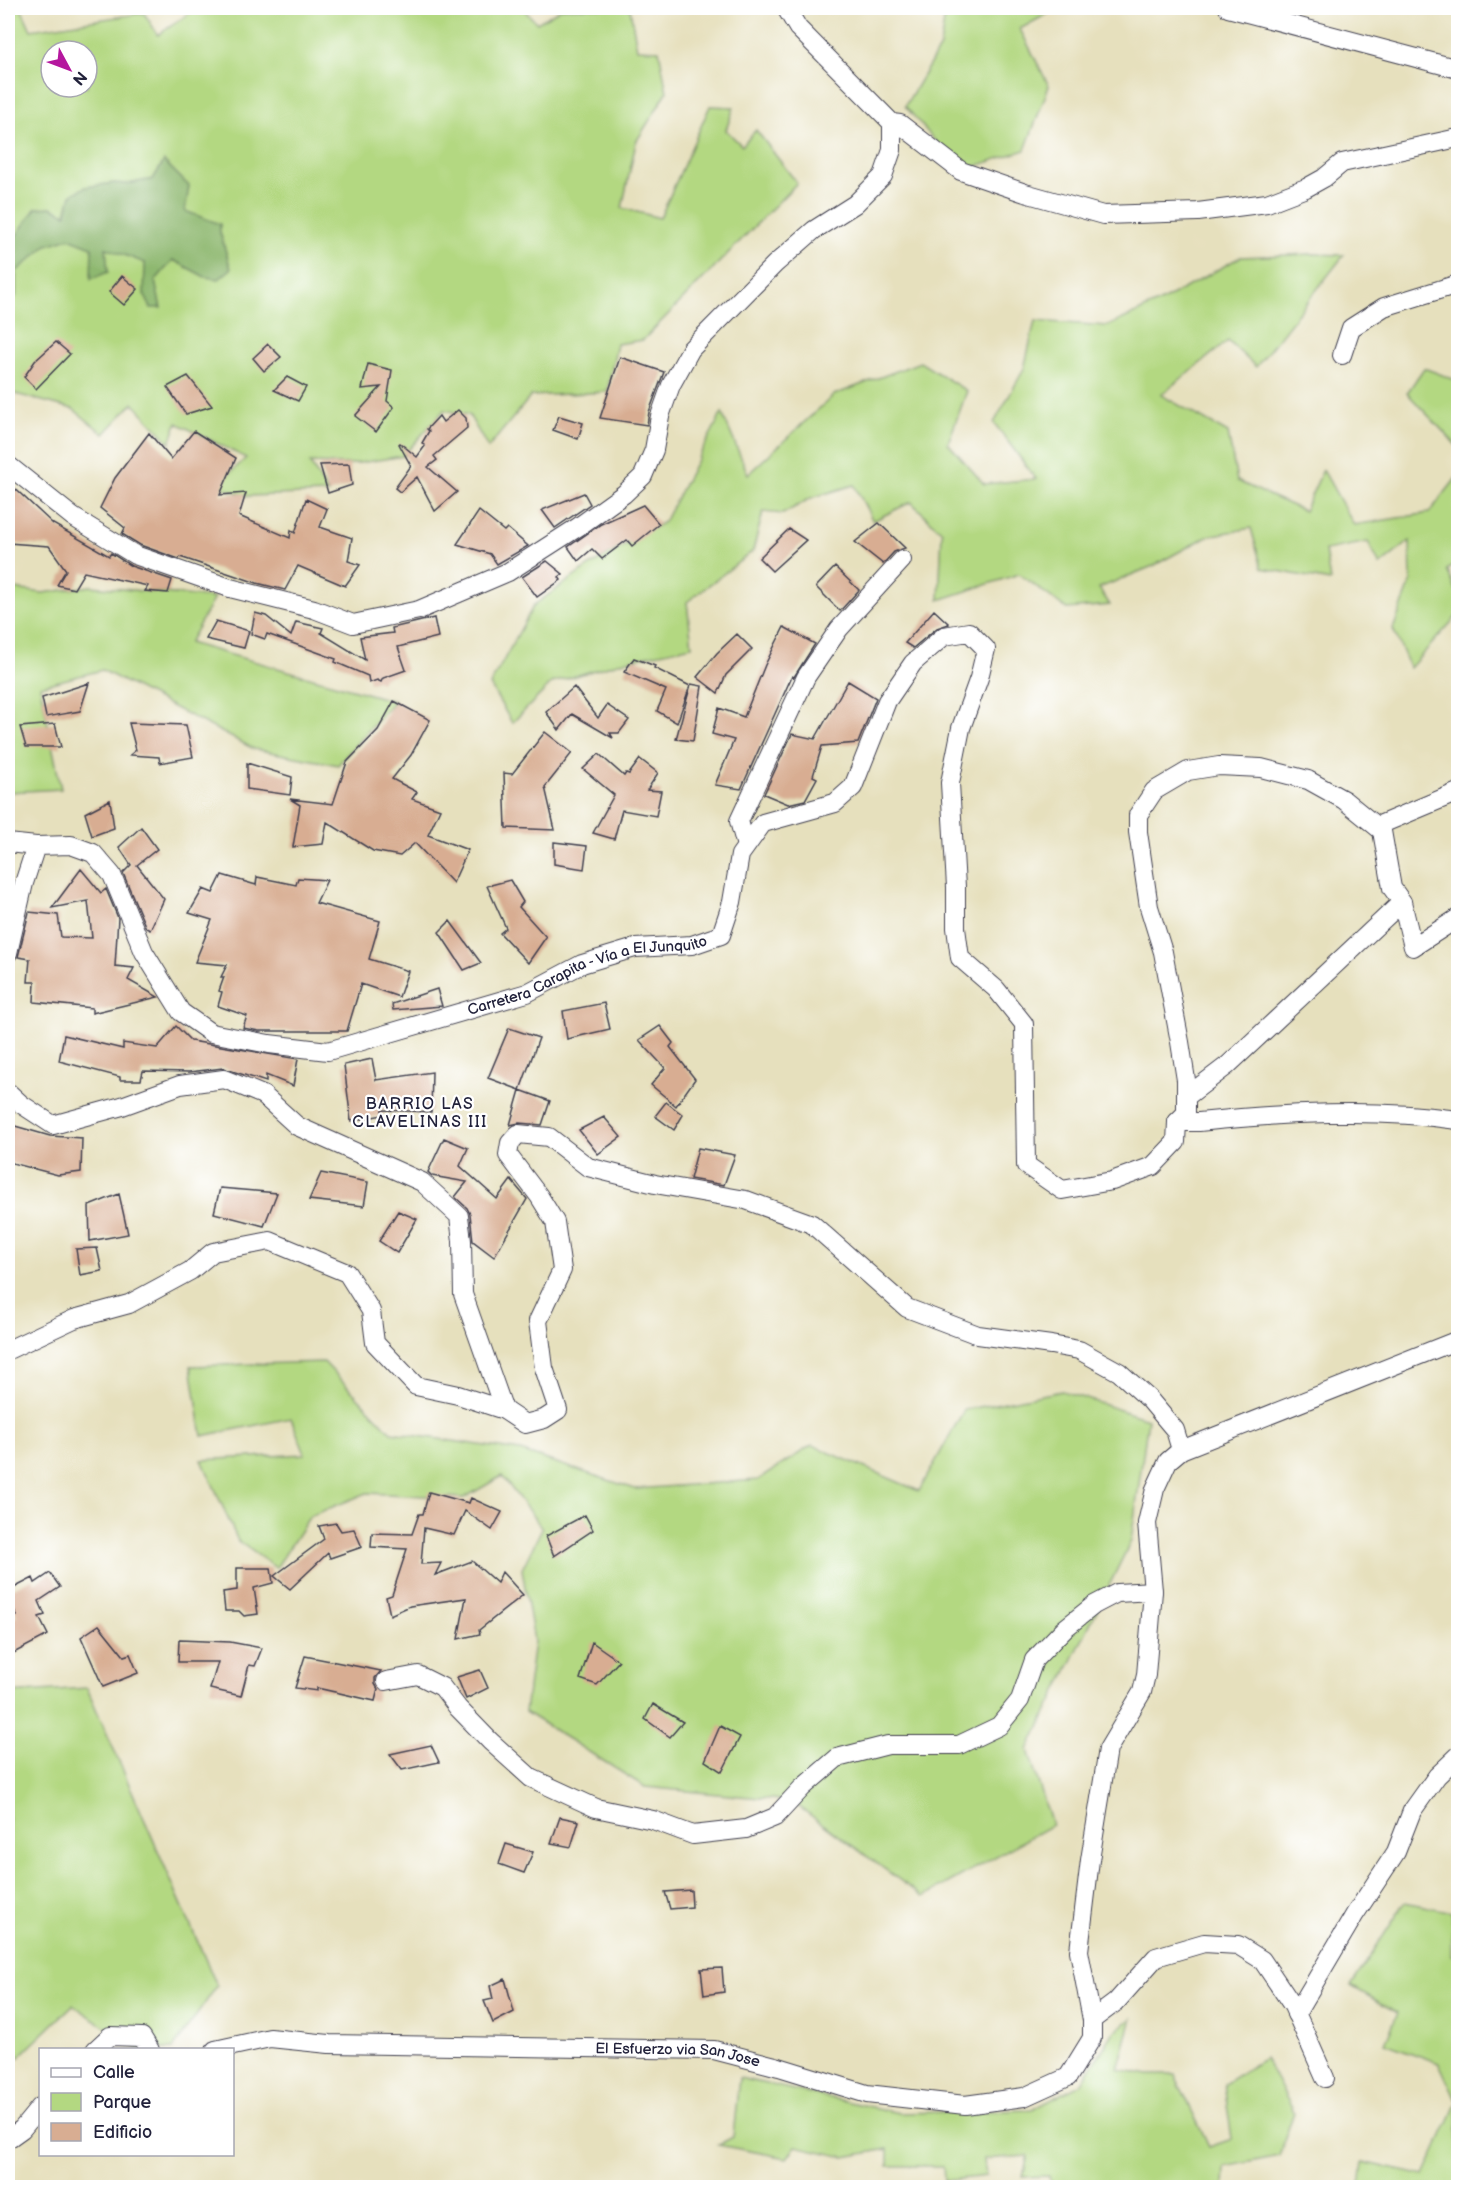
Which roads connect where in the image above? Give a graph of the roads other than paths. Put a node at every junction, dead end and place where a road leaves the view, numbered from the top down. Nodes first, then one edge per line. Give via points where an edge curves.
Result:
1 (786, 8) edge
2 (1228, 8) edge
3 (1458, 69) edge
4 (892, 123) junction
5 (1458, 138) edge
6 (1458, 284) edge
7 (1342, 355) dead end
8 (8, 465) edge
9 (902, 560) dead end
10 (1458, 792) edge
11 (1377, 826) junction
12 (8, 843) edge
13 (36, 846) junction
14 (746, 846) junction
15 (1402, 902) junction
16 (1458, 918) edge
17 (8, 953) edge
18 (8, 1092) edge
19 (1186, 1096) junction
20 (1458, 1120) edge
21 (1177, 1122) junction
22 (1458, 1340) edge
23 (8, 1350) edge
24 (504, 1410) junction
25 (1181, 1450) junction
26 (1153, 1591) junction
27 (386, 1681) dead end
28 (1458, 1756) edge
29 (1296, 2014) junction
30 (1092, 2020) junction
31 (96, 2048) edge
32 (149, 2048) edge
33 (220, 2048) edge
34 (1325, 2078) dead end
35 (39, 2108) edge
36 (8, 2139) edge

1 - 4 street via 798,28
2 - 3 street
4 - 5 street via 900,124 961,171 1103,215 1198,212 1267,203 1306,188 1342,163
4 - 8 street via 892,150 883,176 855,204 814,230 783,257 691,349 671,385 643,476 578,527 508,572 419,610 353,624 146,559 73,517
6 - 7 street via 1384,307 1351,328
9 - 14 street via 839,629 806,677 739,821
10 - 11 street
11 - 15 street via 1382,831 1392,888
11 - 19 street, Carretera Carapita - Vía a El Junquito via 1344,800 1308,780 1261,768 1219,766 1188,771 1154,791 1138,815 1138,832 1149,907 1172,995
12 - 13 street, Carretera Carapita - Vía a El Junquito
13 - 14 street, Carretera Carapita - Vía a El Junquito via 71,845 93,853 112,875 144,952 181,1012 211,1032 328,1051 527,993 582,964 635,948 692,945 721,935 732,902 740,855
13 - 17 street
14 - 21 street, Carretera Carapita - Vía a El Junquito via 763,823 835,803 853,787 887,701 913,663 944,636 969,632 986,649 961,728 950,783 956,928 960,958 996,989 1024,1024 1026,1165 1062,1190 1112,1181 1153,1166 1176,1142
15 - 16 street via 1413,947
15 - 19 street via 1228,1065
18 - 24 street via 53,1125 180,1085 224,1079 263,1095 297,1126 422,1182 459,1216 463,1294
19 - 21 street, Carretera Carapita - Vía a El Junquito via 1186,1113
20 - 21 street via 1418,1114 1327,1113
22 - 25 street
23 - 24 street via 74,1319 129,1305 190,1271 213,1252 270,1241 347,1273 371,1311 375,1343 416,1386
24 - 25 street via 525,1424 558,1410 544,1368 538,1321 562,1270 561,1260 555,1222 508,1155 510,1143 518,1134 549,1137 588,1167 746,1200 812,1224 907,1308 978,1335 1079,1350 1119,1372 1149,1399 1175,1430
25 - 26 street via 1168,1461 1155,1489 1147,1523
26 - 27 street via 1117,1593 1064,1629 1034,1660 1020,1700 999,1726 958,1745 888,1745 837,1758 775,1817 746,1829 693,1835 653,1820 596,1808 531,1778 490,1742 442,1687 418,1675
26 - 30 street via 1142,1692 1108,1749 1090,1860 1079,1951
28 - 29 street via 1437,1776 1412,1811 1396,1852
29 - 30 street via 1262,1960 1238,1945 1204,1943 1156,1957 1116,2002
29 - 34 street
30 - 33 street, El Esfuerzo via San Jose via 1092,2038 1068,2077 1024,2097 965,2105 867,2094 714,2050 329,2044 270,2038
31 - 32 street via 110,2036 142,2037
35 - 36 street

